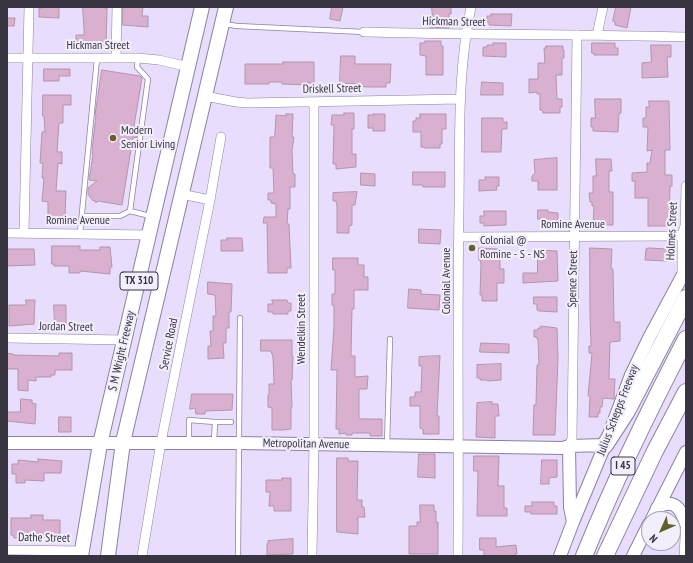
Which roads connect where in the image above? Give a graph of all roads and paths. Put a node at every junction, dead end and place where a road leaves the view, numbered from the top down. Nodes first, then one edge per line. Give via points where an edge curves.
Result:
1 (29, 7) edge
2 (117, 7) edge
3 (202, 7) edge
4 (226, 7) edge
5 (471, 7) edge
6 (602, 7) edge
7 (222, 24) junction
8 (364, 32) joint
9 (465, 35) junction
10 (577, 35) junction
11 (597, 35) junction
12 (686, 38) edge
13 (7, 58) edge
14 (28, 58) junction
15 (116, 58) junction
16 (138, 58) junction
17 (97, 59) junction
18 (189, 67) junction
19 (205, 96) junction
20 (460, 99) junction
21 (314, 102) junction
22 (221, 137) dead end
23 (686, 186) edge
24 (181, 194) junction
25 (210, 200) junction
26 (130, 211) junction
27 (82, 216) junction
28 (154, 217) junction
29 (7, 233) edge
30 (24, 233) junction
31 (80, 233) junction
32 (684, 234) edge
33 (150, 235) junction
34 (459, 237) junction
35 (574, 238) junction
36 (684, 273) edge
37 (686, 298) edge
38 (240, 318) dead end
39 (7, 338) edge
40 (390, 338) dead end
41 (686, 339) edge
42 (125, 340) junction
43 (686, 392) edge
44 (215, 422) junction
45 (231, 422) dead end
46 (123, 442) junction
47 (161, 442) junction
48 (189, 442) junction
49 (214, 442) junction
50 (239, 442) junction
51 (7, 443) edge
52 (100, 444) junction
53 (314, 444) junction
54 (387, 445) junction
55 (605, 445) junction
56 (459, 446) junction
57 (569, 446) junction
58 (686, 452) edge
59 (657, 508) junction
60 (686, 509) edge
61 (656, 511) edge
62 (573, 522) junction
63 (686, 524) edge
64 (641, 540) edge
65 (7, 550) edge
66 (81, 553) edge
67 (108, 556) edge
68 (142, 556) edge
69 (238, 556) edge
70 (312, 556) edge
71 (458, 556) edge
72 (560, 556) edge
73 (584, 556) edge
74 (605, 556) edge
75 (633, 556) edge
76 (684, 556) edge

1 - 14 street
2 - 15 street
3 - 18 main road, S M Wright Freeway / TX 310
4 - 7 main road, S M Wright Freeway / TX 310
5 - 9 street, Colonial Avenue
6 - 11 street
7 - 8 lane, Hickman Street
7 - 19 main road, S M Wright Freeway / TX 310
8 - 9 street, Hickman Street
9 - 10 street, Hickman Street
9 - 20 street, Colonial Avenue
10 - 11 street, Hickman Street
10 - 35 street, Spence Street
11 - 12 street, Hickman Street
13 - 14 street, Hickman Street
14 - 17 street, Hickman Street
14 - 30 street
15 - 16 street, Hickman Street
15 - 17 street, Hickman Street
16 - 18 street, Hickman Street
16 - 26 lane via 137,67 148,79
17 - 27 lane
18 - 28 main road, S M Wright Freeway / TX 310
19 - 21 street, Driskell Street via 242,103
19 - 24 main road, S M Wright Freeway / TX 310
20 - 21 street, Driskell Street
20 - 34 street, Colonial Avenue
21 - 53 street, Wendelkin Street
22 - 25 street, Service Road
23 - 32 street, Holmes Street
24 - 25 street
24 - 46 main road, S M Wright Freeway / TX 310
25 - 47 street, Service Road
26 - 27 lane via 120,216
26 - 28 lane
27 - 31 lane
28 - 33 main road, S M Wright Freeway / TX 310
29 - 30 street, Romine Avenue
30 - 31 street, Romine Avenue
31 - 33 street, Romine Avenue
32 - 35 street, Romine Avenue
32 - 36 street, Holmes Street
33 - 42 main road, S M Wright Freeway / TX 310
34 - 35 street, Romine Avenue
34 - 56 street, Colonial Avenue
35 - 57 street, Spence Street via 572,438
36 - 55 street, Julius Schepps Freeway via 631,375
37 - 55 highway via 627,411
38 - 50 lane
39 - 42 street, Jordan Street
40 - 54 lane
41 - 73 highway, Julius Schepps Freeway / I 45 via 651,406
42 - 52 main road, S M Wright Freeway / TX 310
43 - 74 highway, I 45 via 654,451
44 - 45 lane
44 - 48 lane via 189,420
44 - 49 lane
46 - 47 street, Metropolitan Avenue
46 - 52 street, Metropolitan Avenue
46 - 67 main road, S M Wright Freeway / TX 310
47 - 48 street, Metropolitan Avenue
47 - 68 street, Service Road
48 - 49 street, Metropolitan Avenue
49 - 50 street, Metropolitan Avenue
50 - 53 street, Metropolitan Avenue
50 - 69 lane
51 - 52 street, Metropolitan Avenue
52 - 66 main road, S M Wright Freeway / TX 310
53 - 54 street, Metropolitan Avenue
53 - 70 street, Wendelkin Street
54 - 56 street, Metropolitan Avenue
55 - 57 street, Metropolitan Avenue
55 - 62 street, Julius Schepps Freeway
56 - 57 street, Metropolitan Avenue
56 - 71 street, Colonial Avenue
57 - 62 street, Spence Street via 570,507
58 - 59 street
59 - 61 street
59 - 63 street via 669,503 675,506 681,510
60 - 63 street
62 - 72 street, Julius Schepps Freeway
63 - 76 street
64 - 75 street
65 - 66 street, Dathe Street

